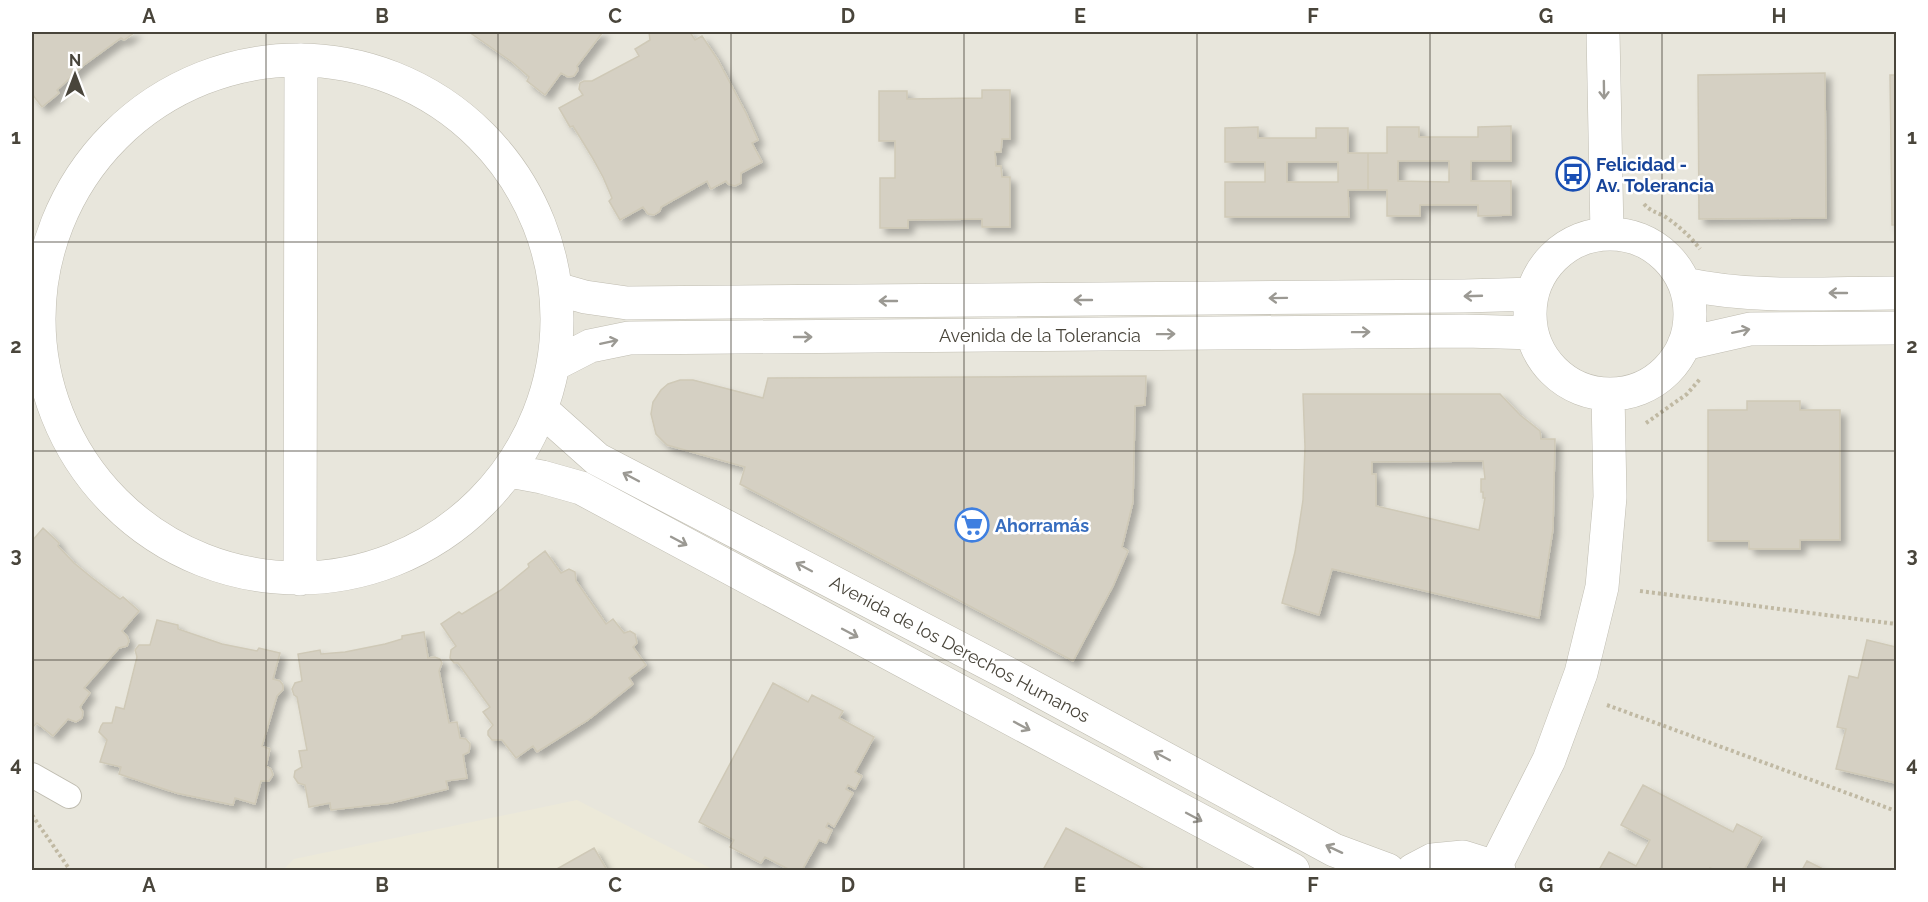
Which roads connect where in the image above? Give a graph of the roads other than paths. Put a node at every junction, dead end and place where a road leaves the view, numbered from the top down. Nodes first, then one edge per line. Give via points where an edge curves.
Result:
1 (1603, 32) edge
2 (301, 60) junction
3 (1607, 234) junction
4 (36, 281) edge
5 (1685, 284) junction
6 (557, 289) junction
7 (1896, 293) edge
8 (1532, 294) junction
9 (1896, 328) edge
10 (1531, 333) junction
11 (1684, 344) junction
12 (555, 364) junction
13 (37, 366) edge
14 (1608, 394) junction
15 (542, 410) junction
16 (509, 471) junction
17 (300, 579) junction
18 (32, 775) edge
19 (69, 796) dead end
20 (1497, 869) edge
21 (1293, 870) edge
22 (1388, 870) edge
23 (1413, 870) edge

1 -> 3 street
2 - 4 street via 228,69 186,85 144,110 108,142 75,185 53,231
2 - 6 street via 338,62 389,75 441,101 485,138 518,180 537,214
2 - 17 street
3 - 5 street via 1639,239 1666,257
3 - 8 street via 1574,242 1547,263
4 - 13 street
7 -> 5 street via 1751,294
5 - 11 street via 1690,324
8 -> 6 street, Avenida de la Tolerancia via 627,303
6 - 12 street via 559,327
8 - 10 street
11 -> 9 street via 1750,329
12 -> 10 street, Avenida de la Tolerancia via 590,346 629,338
10 - 14 street via 1547,364 1565,379 1574,386
11 - 14 street via 1666,370 1640,388
12 - 15 street
13 - 17 street via 74,451 108,496 141,526 183,551 230,569
14 - 20 street via 1610,497 1602,586 1581,673 1549,760
15 - 16 street
22 -> 15 street, Avenida de los Derechos Humanos via 1334,850 1020,680 597,459
16 - 17 street via 476,508 437,539 387,563 334,576
16 -> 21 street, Avenida de los Derechos Humanos via 580,488
18 - 19 lane
20 - 23 street via 1463,857 1432,860

